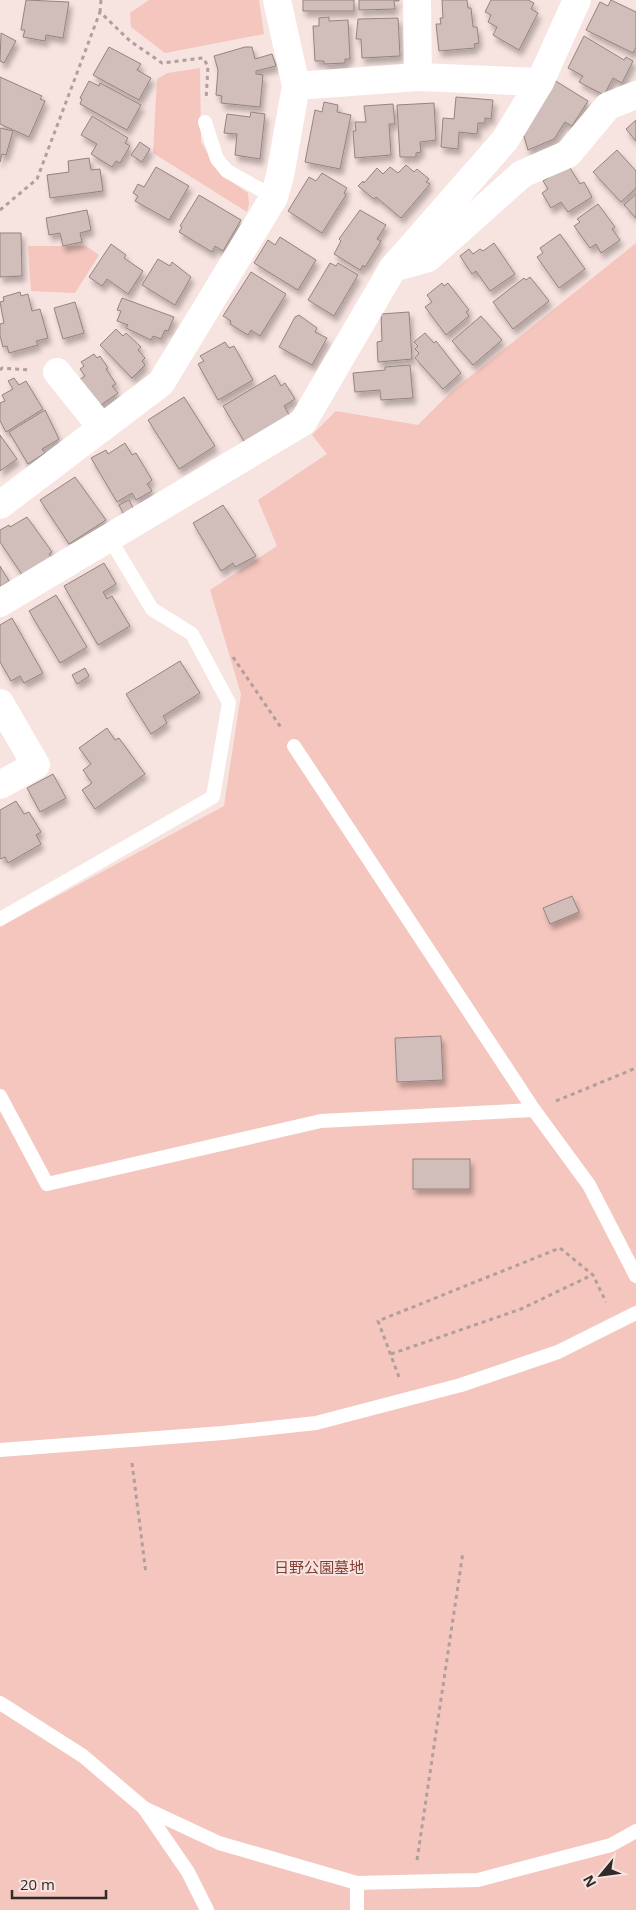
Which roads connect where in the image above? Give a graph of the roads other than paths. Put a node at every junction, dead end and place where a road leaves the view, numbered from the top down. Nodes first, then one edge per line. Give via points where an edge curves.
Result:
1 (277, 0) edge
2 (418, 0) edge
3 (577, 0) edge
4 (418, 77) junction
5 (540, 82) junction
6 (296, 86) junction
7 (636, 95) edge
8 (205, 122) road end
9 (274, 198) junction
10 (392, 268) junction
11 (57, 372) dead end
12 (102, 428) junction
13 (0, 505) edge
14 (110, 539) junction
15 (0, 603) edge
16 (0, 703) edge
17 (294, 746) dead end
18 (0, 785) edge
19 (0, 919) edge
20 (0, 1096) edge
21 (534, 1110) junction
22 (636, 1276) edge
23 (636, 1313) edge
24 (0, 1450) edge
25 (0, 1703) edge
26 (144, 1808) junction
27 (636, 1831) edge
28 (357, 1883) junction
29 (207, 1910) edge
30 (357, 1910) edge

1 - 6 street
2 - 4 street
3 - 5 street
4 - 5 street
4 - 6 street
5 - 10 street via 505,140
6 - 9 street
7 - 10 street via 608,106 568,154 522,174 428,258
8 - 9 lane via 217,159 227,171
9 - 12 street via 161,383
10 - 14 street via 303,422
11 - 12 street
12 - 13 street
14 - 15 street
14 - 19 lane via 152,609 192,634 230,703 213,797
16 - 18 street via 36,765
17 - 21 lane
20 - 21 lane via 47,1184 321,1121
21 - 22 lane via 589,1185
23 - 24 lane via 558,1352 462,1385 316,1423
25 - 26 lane via 83,1756
26 - 28 lane via 220,1843
26 - 29 lane via 188,1872
27 - 28 lane via 611,1846 478,1880
28 - 30 lane

